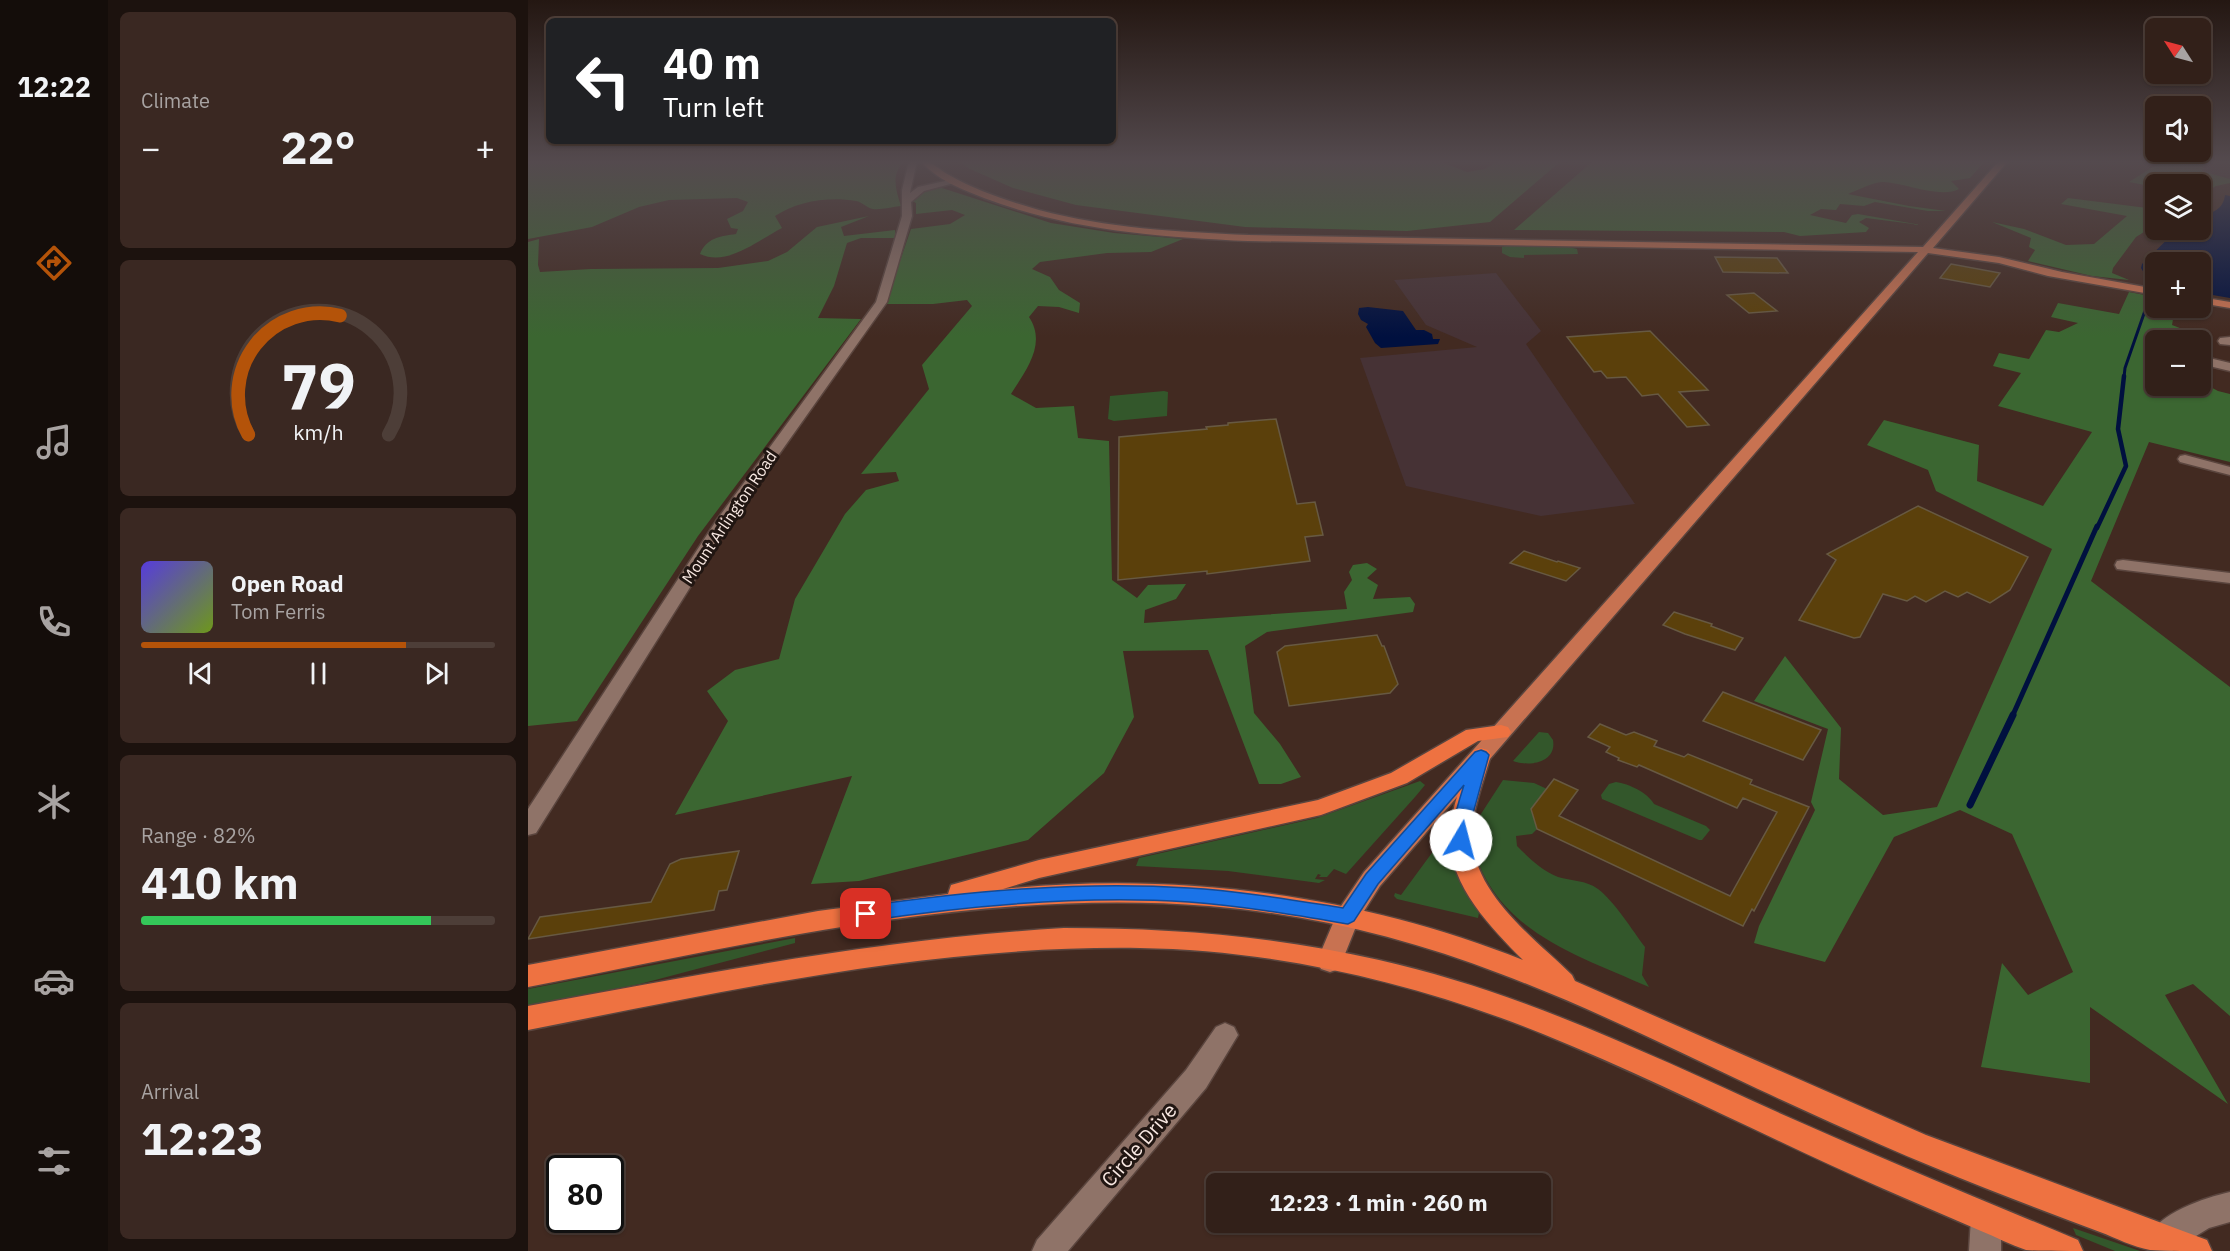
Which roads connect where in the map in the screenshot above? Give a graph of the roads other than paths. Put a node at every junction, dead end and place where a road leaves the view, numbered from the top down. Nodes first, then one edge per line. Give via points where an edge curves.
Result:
1 (906, 219) edge
2 (1077, 219) edge
3 (1953, 219) edge
4 (1927, 250) junction
5 (2145, 290) edge
6 (2211, 302) edge
7 (2230, 305) edge
8 (2211, 362) edge
9 (2230, 367) edge
10 (2185, 459) dead end
11 (2230, 471) edge
12 (2123, 565) dead end
13 (2230, 578) edge
14 (1501, 732) junction
15 (1481, 755) junction
16 (528, 827) edge
17 (908, 906) junction
18 (1348, 916) junction
19 (1330, 961) junction
20 (528, 976) edge
21 (1568, 989) junction
22 (528, 1018) edge
23 (1225, 1035) dead end
24 (2230, 1207) edge
25 (1986, 1218) junction
26 (2163, 1239) junction
27 (1048, 1251) edge
28 (1985, 1251) edge
29 (2067, 1251) edge
30 (2196, 1251) edge

1 - 16 street, Mount Arlington Road via 880,302 724,521
2 - 4 main road via 1189,235 1248,238
3 - 4 main road
4 - 5 main road via 1996,259
4 - 14 main road
6 - 7 main road
8 - 9 street
10 - 11 street
12 - 13 street
14 - 15 main road
14 - 17 highway via 1473,735 1399,778 1322,807 1039,869
15 - 18 main road via 1372,879
15 - 21 highway via 1462,825 1461,840 1468,868 1488,905
17 - 18 highway via 1109,892 1251,901
17 - 20 highway
18 - 19 main road
18 - 21 highway via 1466,949
19 - 22 highway via 1185,941 1018,940 829,963
19 - 25 highway via 1431,984 1582,1037
21 - 26 highway via 1887,1133 1995,1178
23 - 27 street, Circle Drive via 1196,1079
24 - 26 street via 2203,1214
25 - 28 street
25 - 29 highway
26 - 30 highway

